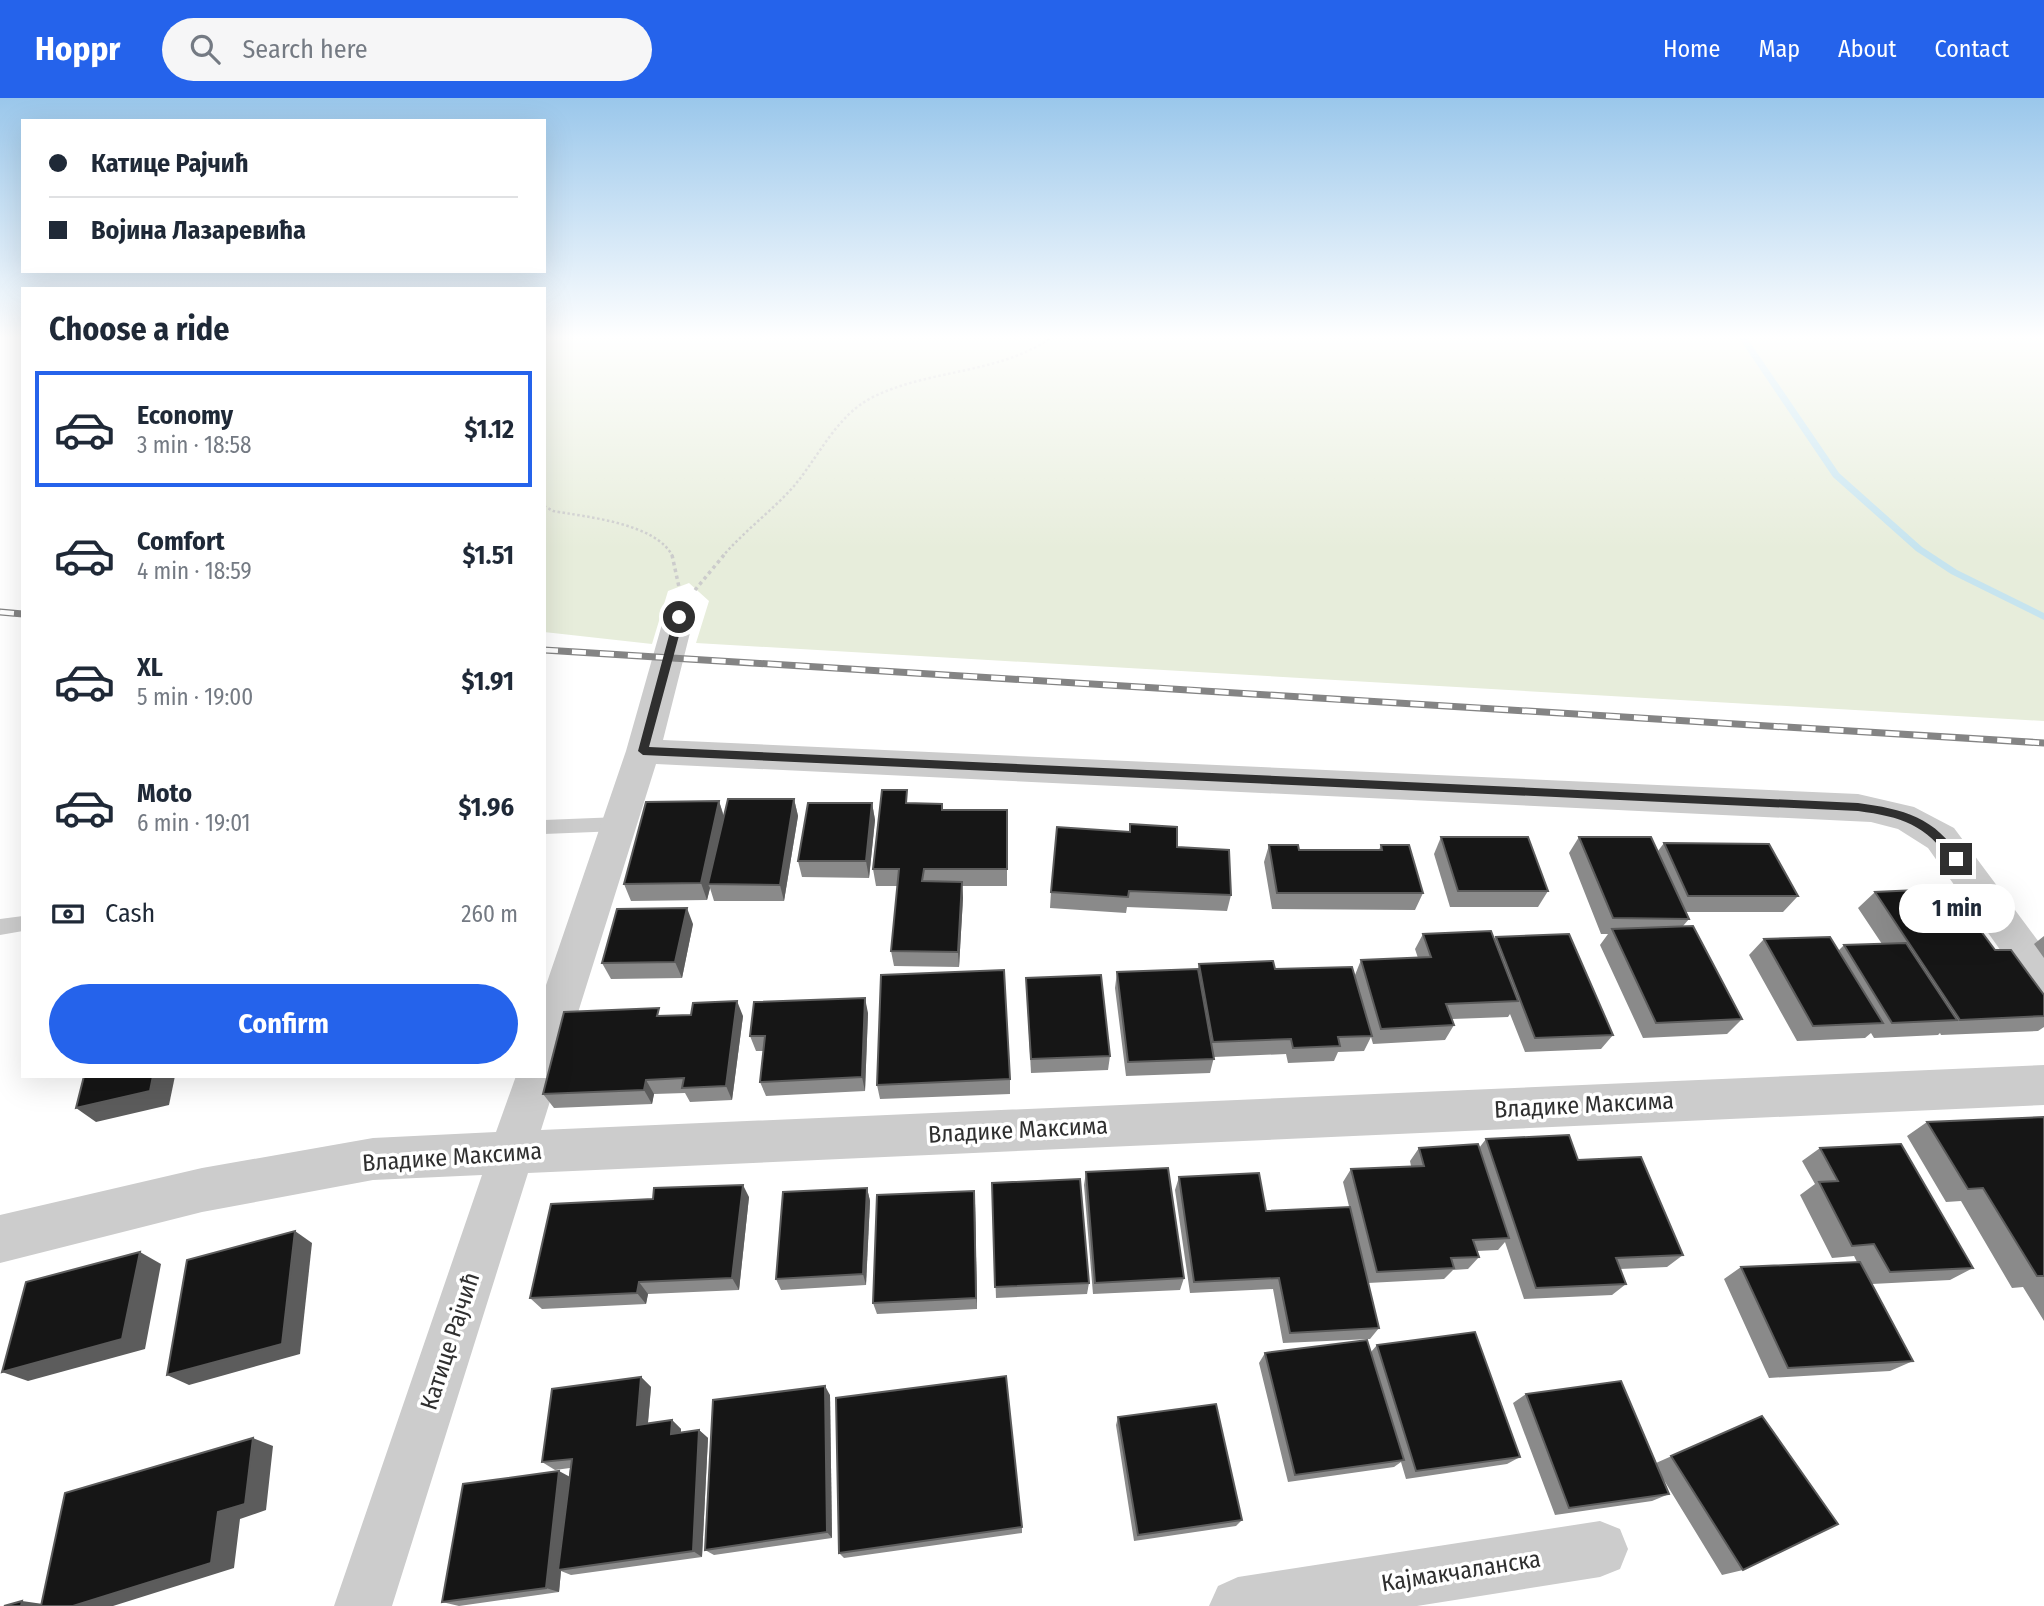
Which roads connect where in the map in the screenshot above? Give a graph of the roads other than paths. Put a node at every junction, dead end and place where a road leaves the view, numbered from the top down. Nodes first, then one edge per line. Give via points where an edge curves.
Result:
1 (681, 610) road end
2 (643, 751) junction
3 (619, 824) junction
4 (546, 827) edge
5 (21, 923) edge
6 (0, 927) edge
7 (2044, 980) edge
8 (546, 1048) edge
9 (536, 1078) edge
10 (2044, 1084) edge
11 (512, 1152) junction
12 (0, 1239) edge
13 (1600, 1549) dead end
14 (363, 1606) edge
15 (1238, 1606) edge

1 - 2 street
2 - 3 street
2 - 7 street via 1816,805 1896,813 1941,838
3 - 4 lane
3 - 8 street
5 - 6 lane
9 - 11 street, Катице Рајчић
10 - 11 street, Владике Максима
11 - 12 street, Владике Максима via 373,1159 202,1190
11 - 14 street, Катице Рајчић
13 - 15 street, Кајмакчаланска

